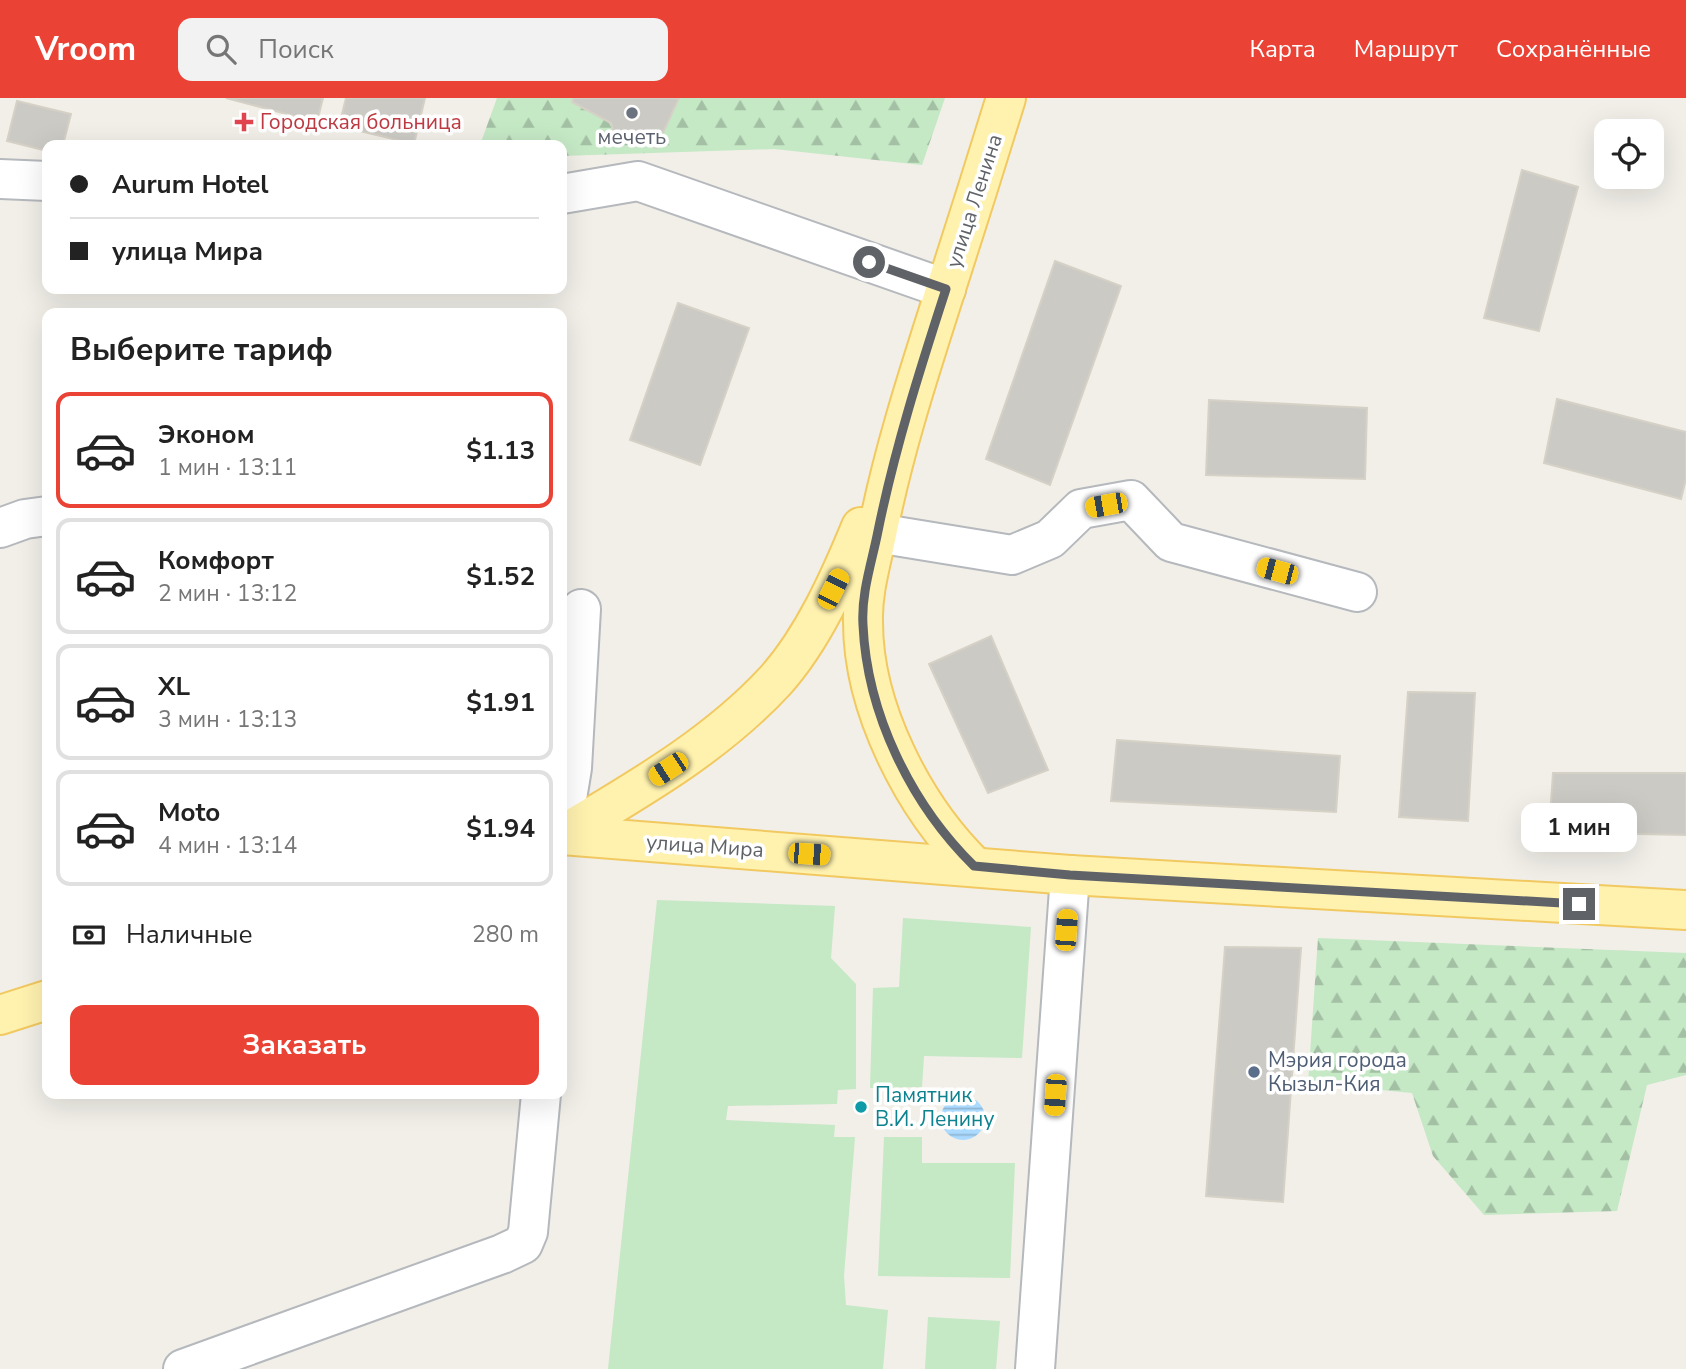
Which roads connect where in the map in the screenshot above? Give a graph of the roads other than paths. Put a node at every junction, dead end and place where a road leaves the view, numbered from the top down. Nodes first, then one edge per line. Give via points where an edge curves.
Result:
1 (1006, 98) edge
2 (0, 179) edge
3 (42, 181) edge
4 (567, 193) edge
5 (946, 289) junction
6 (902, 424) junction
7 (42, 517) edge
8 (0, 528) edge
9 (877, 533) junction
10 (1357, 592) dead end
11 (581, 609) dead end
12 (567, 798) edge
13 (567, 832) edge
14 (567, 835) edge
15 (974, 866) junction
16 (1070, 875) junction
17 (1686, 910) edge
18 (42, 1002) edge
19 (0, 1015) edge
20 (541, 1099) edge
21 (183, 1369) edge
22 (1035, 1369) edge

1 - 5 main road, улица Ленина
2 - 3 street
4 - 5 street via 638,181
5 - 6 main road, улица Ленина
6 - 9 main road
6 - 13 main road via 846,563 818,617 776,680 705,743
7 - 8 street
9 - 10 street via 1012,555 1050,539 1081,509 1131,500 1171,542
9 - 15 main road via 862,623 877,708 933,818
11 - 12 street
14 - 15 main road, улица Мира
15 - 16 main road, улица Мира
16 - 17 main road, улица Мира
16 - 22 street
18 - 19 main road
20 - 21 street via 528,1232 523,1244

